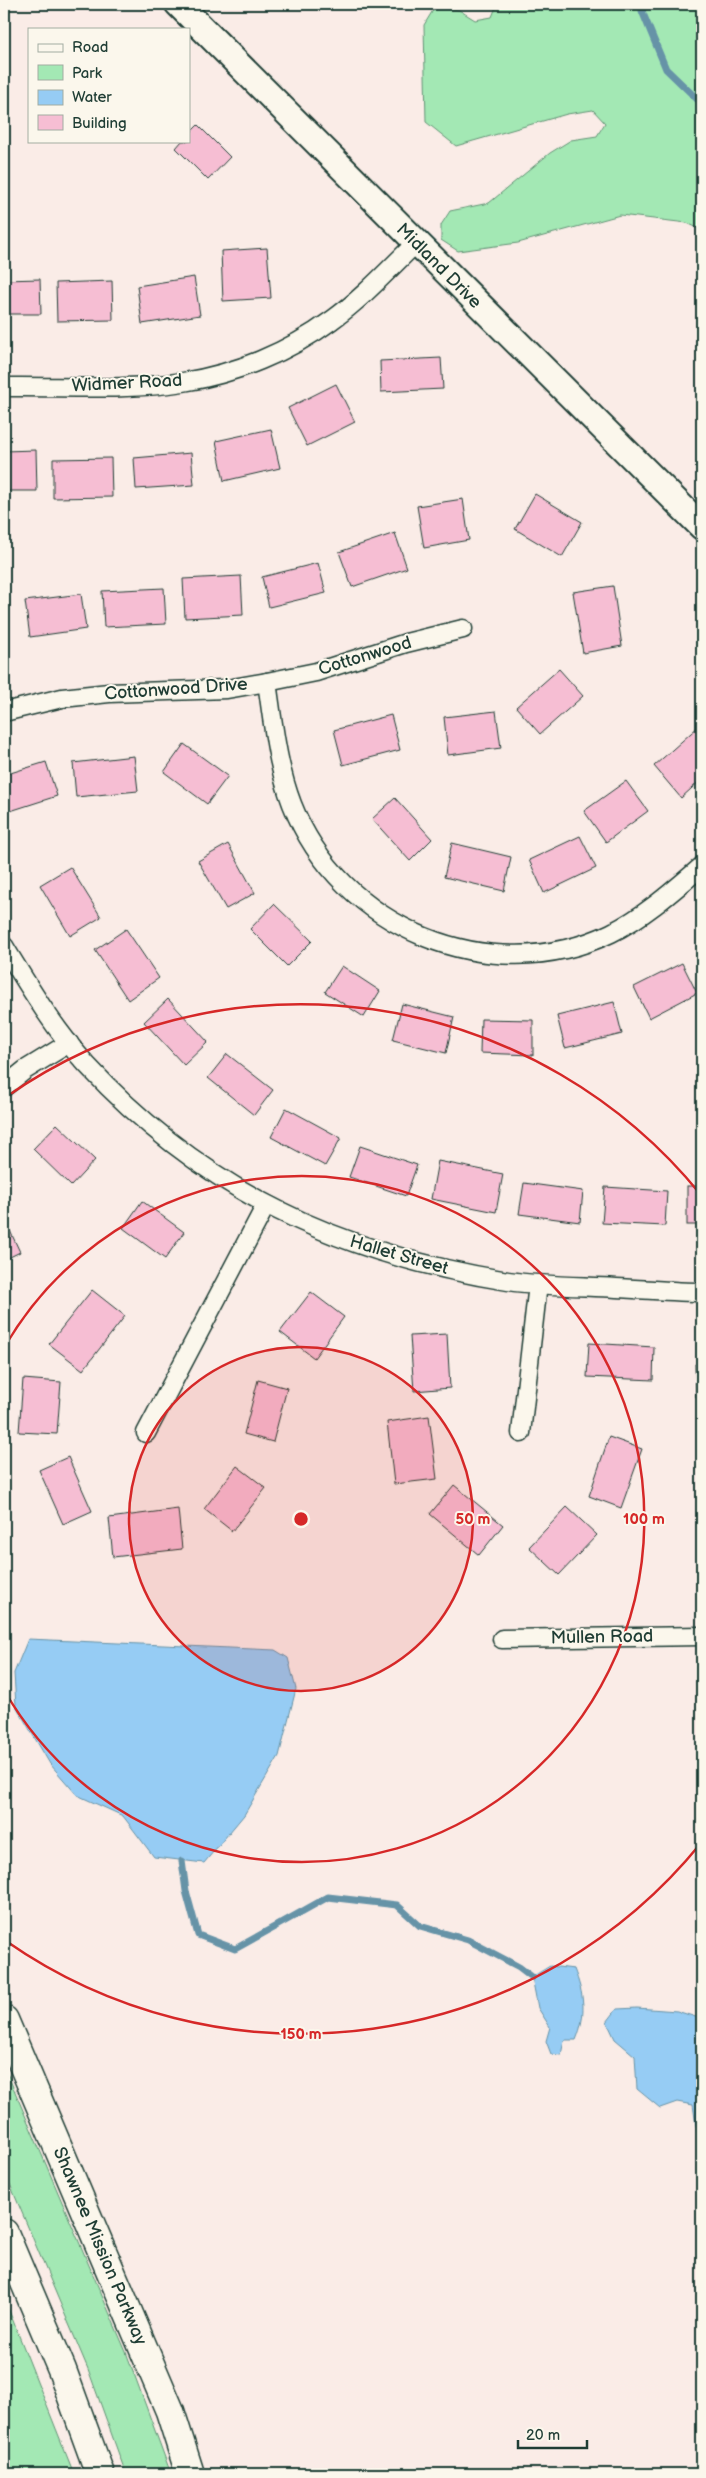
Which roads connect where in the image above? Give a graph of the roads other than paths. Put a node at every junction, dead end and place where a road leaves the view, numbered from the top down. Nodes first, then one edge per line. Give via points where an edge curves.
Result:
1 (178, 4) edge
2 (416, 243) junction
3 (4, 387) edge
4 (702, 527) edge
5 (463, 629) dead end
6 (267, 682) junction
7 (4, 712) edge
8 (702, 866) edge
9 (4, 946) edge
10 (69, 1043) junction
11 (4, 1086) edge
12 (266, 1205) junction
13 (538, 1284) junction
14 (702, 1292) edge
15 (146, 1433) dead end
16 (521, 1433) dead end
17 (702, 1636) edge
18 (502, 1639) dead end
19 (4, 2020) edge
20 (4, 2233) edge
21 (100, 2474) edge
22 (190, 2474) edge

1 - 2 street, Midland Drive
2 - 3 street, Widmer Road via 332,321 285,350 236,370 183,382 147,385
2 - 4 street, Midland Drive
5 - 6 street, Cottonwood via 406,643 316,672
6 - 7 street, Cottonwood Drive via 227,689 62,698
6 - 8 street, Cottonwood Drive via 280,765 292,804 317,851 366,904 428,940 496,954 566,948 631,922
9 - 10 street, Hallet Street via 34,996
10 - 11 street
10 - 12 street, Hallet Street via 141,1118 194,1160
12 - 13 street, Hallet Street via 313,1228 382,1253 442,1269
12 - 15 street
13 - 14 street, Hallet Street
13 - 16 street
17 - 18 street, Mullen Road
19 - 22 highway, Shawnee Mission Parkway via 170,2411
20 - 21 highway via 62,2370

